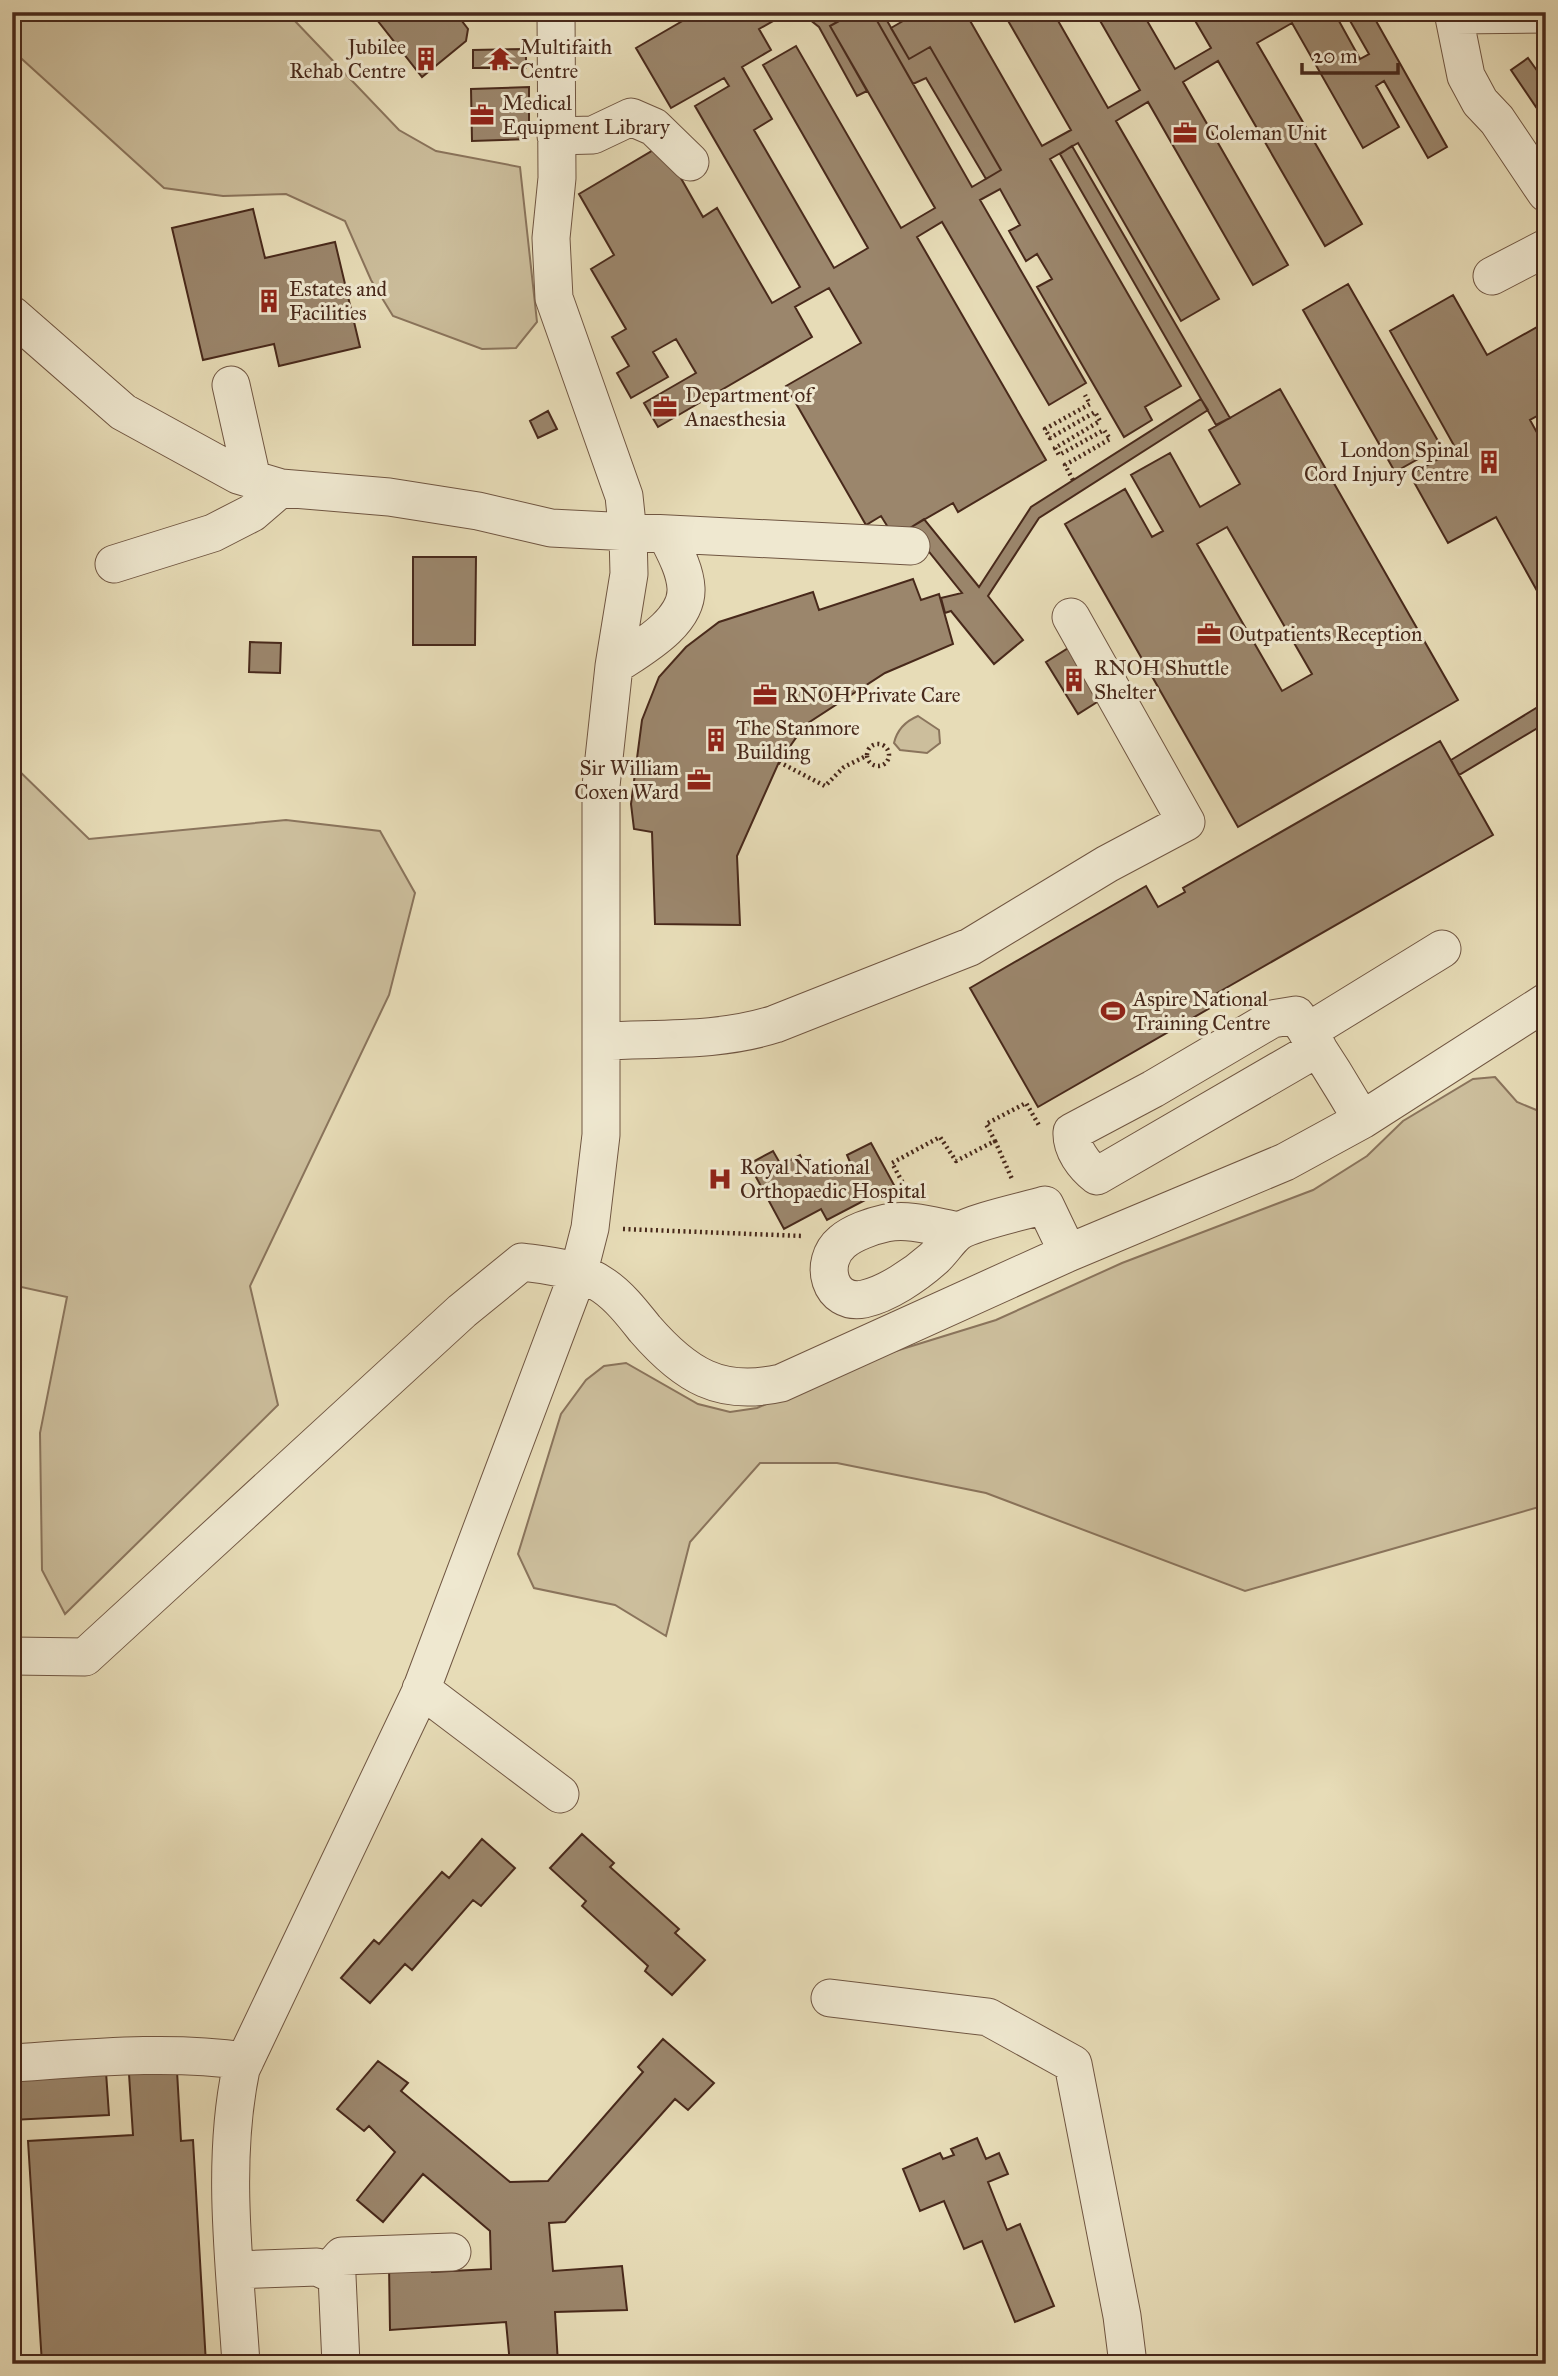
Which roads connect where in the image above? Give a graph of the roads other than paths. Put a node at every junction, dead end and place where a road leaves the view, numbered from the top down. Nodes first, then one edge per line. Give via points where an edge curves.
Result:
1 (556, 12) edge
2 (1546, 13) edge
3 (1454, 14) edge
4 (556, 136) junction
5 (690, 162) dead end
6 (1546, 193) edge
7 (1546, 248) edge
8 (1492, 276) dead end
9 (12, 315) edge
10 (231, 385) dead end
11 (266, 484) junction
12 (628, 534) junction
13 (667, 536) junction
14 (911, 546) dead end
15 (114, 564) dead end
16 (1071, 617) dead end
17 (614, 666) junction
18 (1442, 949) dead end
19 (1546, 1002) edge
20 (1307, 1032) junction
21 (603, 1041) junction
22 (1362, 1120) junction
23 (959, 1231) dead end
24 (1068, 1253) junction
25 (579, 1271) junction
26 (12, 1656) edge
27 (421, 1689) junction
28 (560, 1794) dead end
29 (830, 1998) dead end
30 (245, 2061) junction
31 (12, 2063) edge
32 (452, 2252) dead end
33 (235, 2270) junction
34 (328, 2272) junction
35 (242, 2364) edge
36 (341, 2364) edge
37 (1128, 2364) edge

1 - 4 lane
2 - 3 lane
3 - 6 lane via 1466,76
4 - 5 lane via 593,135 631,117 654,127
4 - 12 lane via 551,238 554,298 624,496
7 - 8 lane
9 - 11 lane via 123,412 199,456
10 - 11 lane
11 - 12 lane via 389,497 551,528
11 - 15 lane via 252,513 213,533
12 - 13 lane
12 - 17 lane via 629,574
13 - 14 lane
13 - 17 lane via 686,586 683,607 646,645
16 - 21 lane via 1186,822 970,947 775,1024 716,1037
17 - 21 lane via 601,786
18 - 20 lane
19 - 22 lane
20 - 20 lane via 1115,1166 1097,1176 1086,1168 1072,1132 1272,1019
20 - 22 lane
21 - 25 lane via 596,1188
22 - 24 lane via 1231,1187
23 - 24 lane via 1045,1206
24 - 25 lane via 781,1383 743,1389 695,1375 605,1286
25 - 26 lane via 522,1262 462,1311 85,1657
25 - 27 lane
27 - 28 lane
27 - 30 lane
29 - 37 lane via 988,2017 1073,2064
30 - 31 lane via 101,2057
30 - 33 lane via 231,2115
32 - 34 lane via 342,2256
33 - 34 lane via 317,2267
33 - 35 lane
34 - 36 lane via 337,2276

